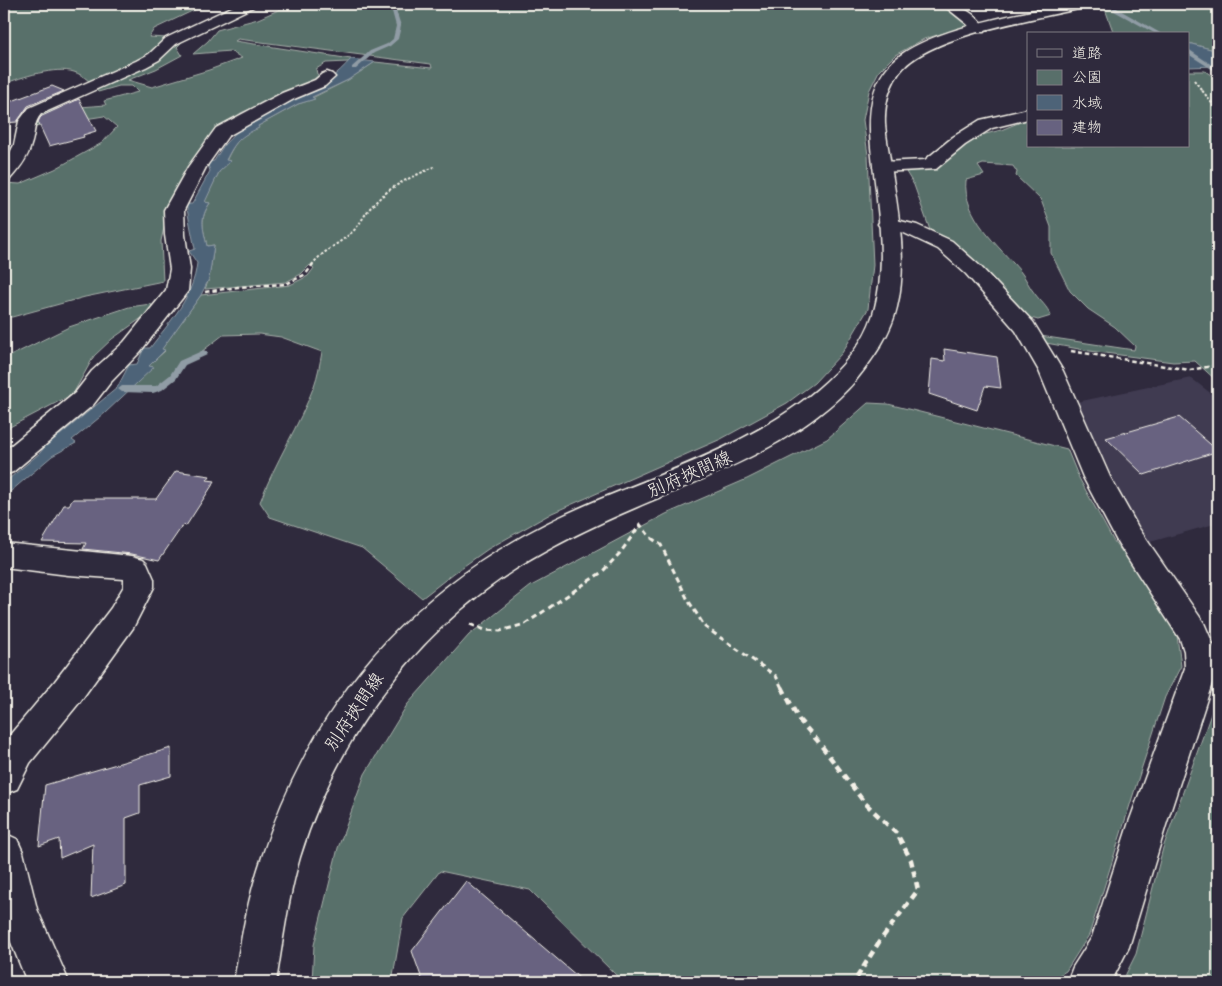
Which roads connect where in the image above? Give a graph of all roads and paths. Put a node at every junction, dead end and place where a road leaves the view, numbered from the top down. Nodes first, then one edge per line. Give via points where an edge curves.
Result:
1 (248, 4) edge
2 (948, 4) edge
3 (1082, 4) edge
4 (987, 27) junction
5 (327, 77) dead end
6 (1194, 80) dead end
7 (1218, 111) edge
8 (1027, 114) edge
9 (434, 167) dead end
10 (882, 167) junction
11 (4, 176) edge
12 (888, 224) junction
13 (207, 292) dead end
14 (1036, 346) junction
15 (1218, 365) edge
16 (4, 465) edge
17 (636, 519) dead end
18 (640, 524) junction
19 (4, 555) edge
20 (472, 616) dead end
21 (4, 776) edge
22 (4, 852) edge
23 (48, 982) edge
24 (255, 982) edge
25 (854, 982) edge
26 (1088, 982) edge

1 - 11 street via 171,41 141,64 35,111 25,125 20,152
2 - 4 street
3 - 4 street, 別府挾間線
4 - 10 street, 別府挾間線 via 933,43 895,67 883,88 878,106
5 - 16 street via 222,132 197,166 174,210 180,269 177,291 132,348 101,377 84,399
6 - 7 path
8 - 10 street via 986,124 930,165
9 - 13 path via 391,187 355,230 317,258 306,274 286,284
10 - 12 street, 別府挾間線
12 - 14 street via 910,229 945,245 999,298 1025,327
12 - 24 street, 別府挾間線 via 890,296 881,325 865,354 840,382 806,410 729,456 586,517 520,552 473,583 418,628 388,660 359,696 334,736 296,814 281,858
14 - 15 path via 1190,370
14 - 26 street via 1058,386 1097,478 1128,535 1193,633 1200,651 1201,668 1146,826 1109,947
17 - 18 path
18 - 20 path via 602,571 533,621 501,631 487,630 466,622
18 - 25 path via 661,545 705,627 776,676 799,720 864,802 897,834 911,860 918,890
19 - 21 street via 132,568 139,579 139,587 122,618 67,692 18,750
22 - 23 street via 18,911

